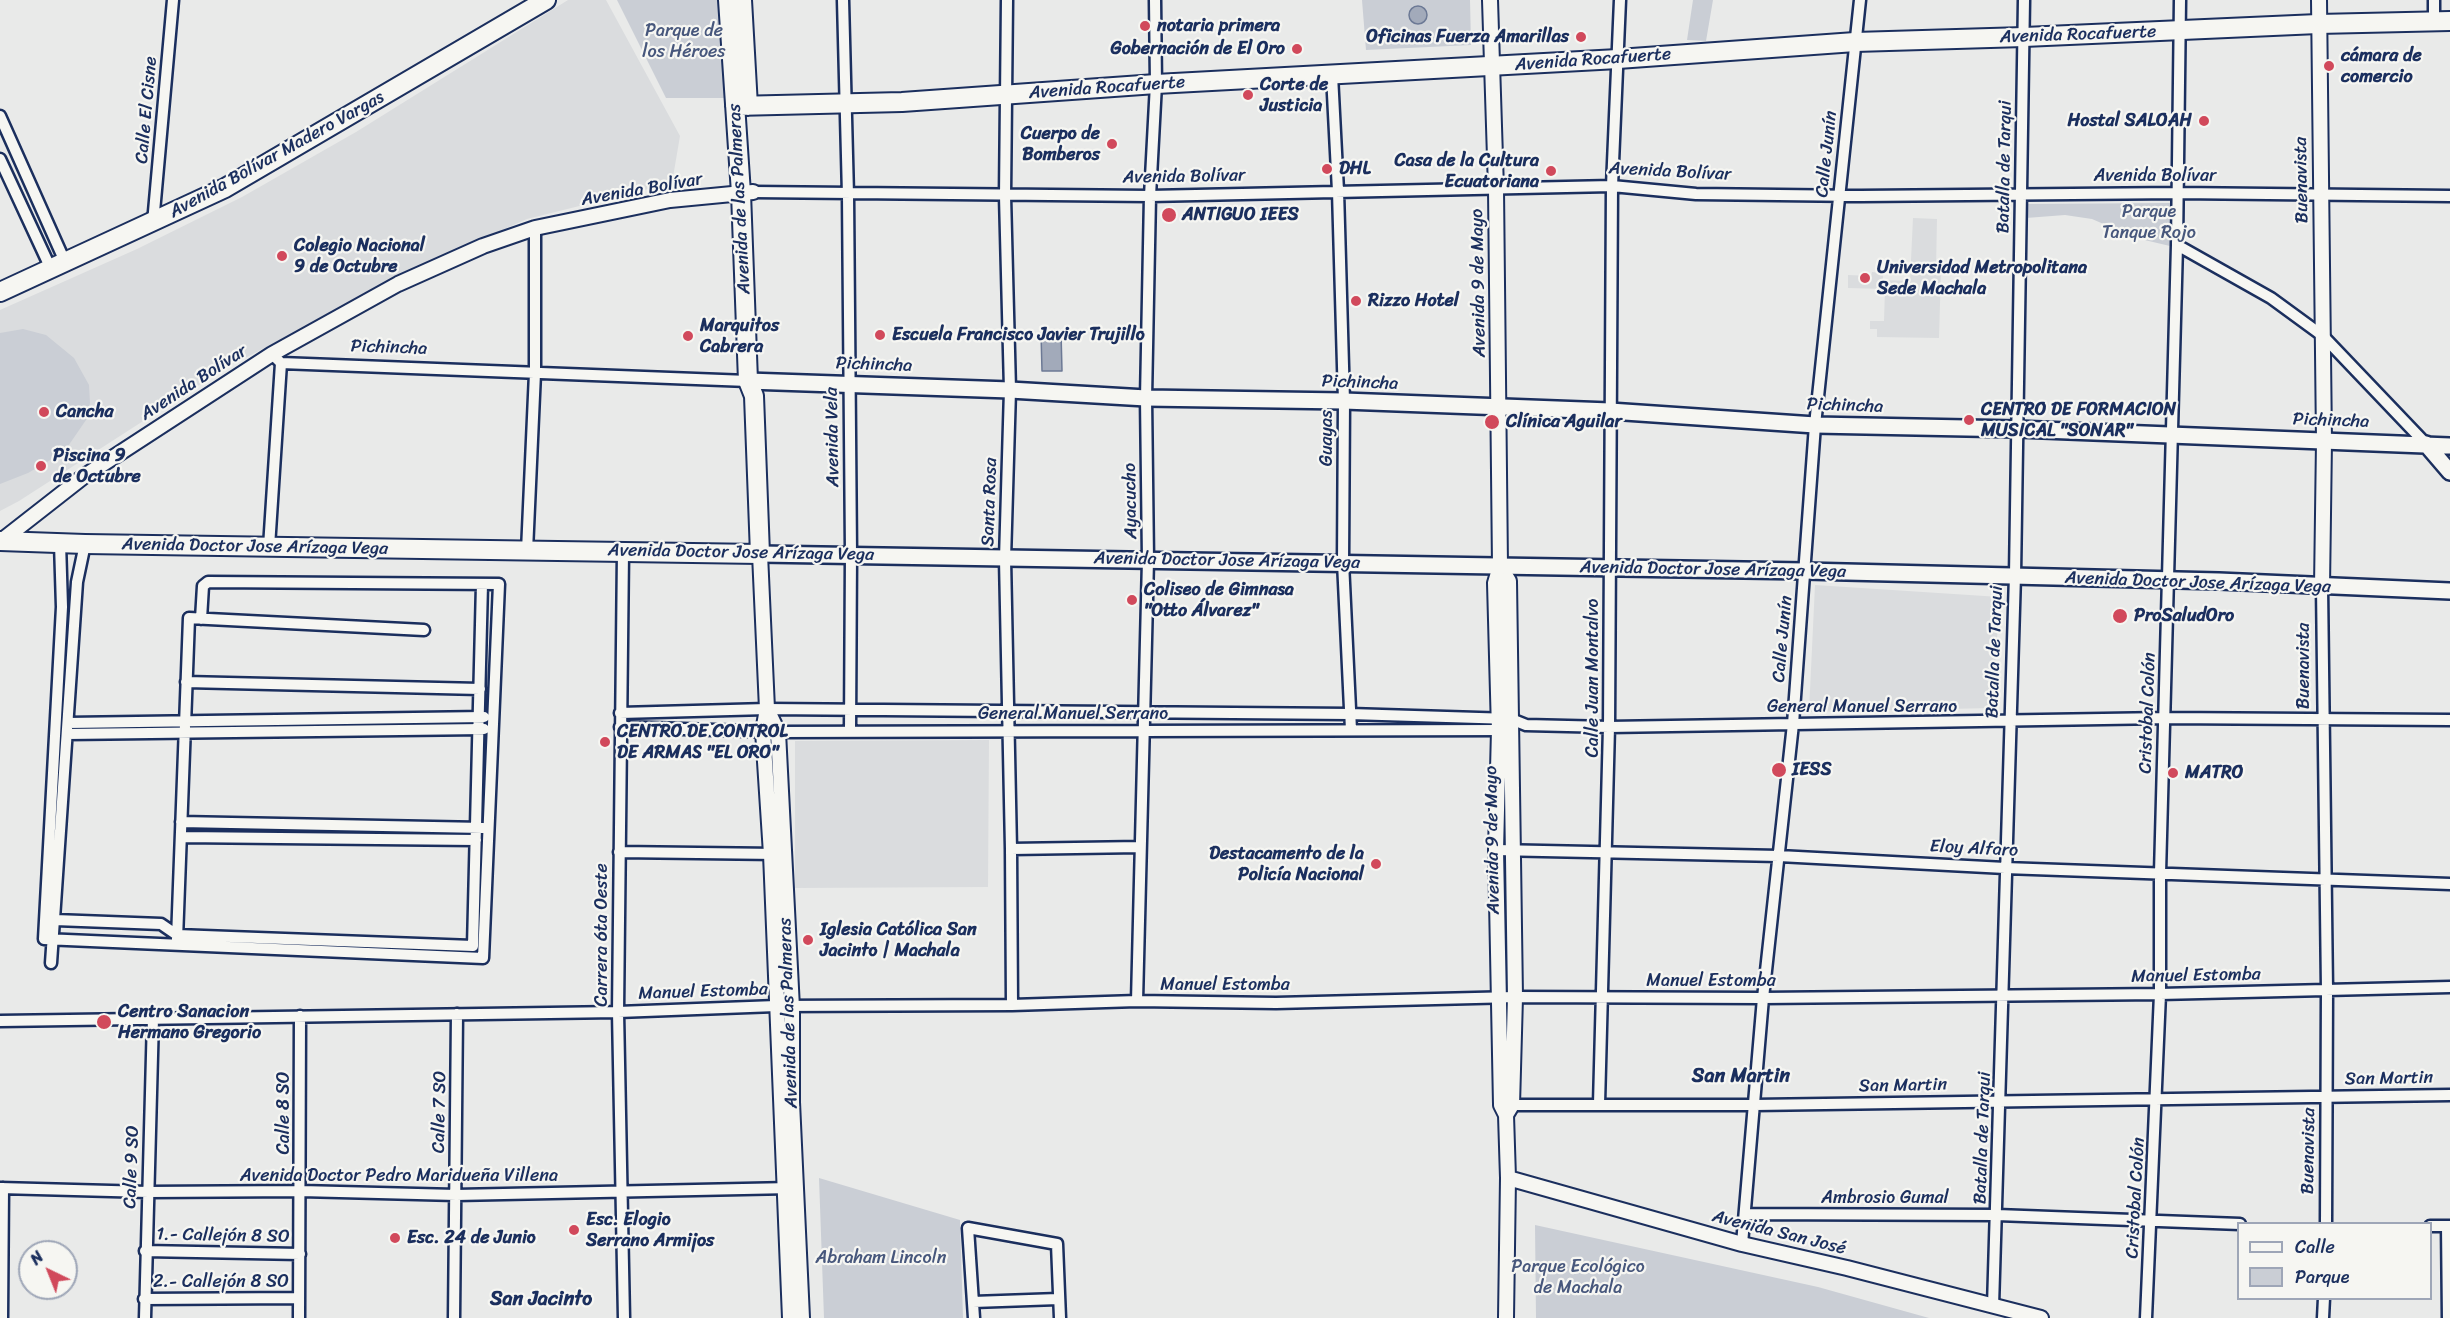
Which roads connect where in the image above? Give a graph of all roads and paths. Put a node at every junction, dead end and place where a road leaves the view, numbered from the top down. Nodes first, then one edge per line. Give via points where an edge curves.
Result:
1 (173, 0) edge
2 (546, 0) edge
3 (728, 0) edge
4 (742, 0) edge
5 (843, 0) edge
6 (1007, 0) edge
7 (1155, 0) edge
8 (1490, 0) edge
9 (1620, 0) edge
10 (1860, 0) edge
11 (2024, 0) edge
12 (2180, 0) edge
13 (2319, 0) edge
14 (2434, 0) edge
15 (2442, 21) edge
16 (2318, 24) junction
17 (2180, 30) junction
18 (2024, 37) junction
19 (1855, 42) junction
20 (1618, 58) junction
21 (1492, 66) junction
22 (1332, 75) junction
23 (1156, 84) junction
24 (1006, 96) junction
25 (844, 104) junction
26 (742, 106) junction
27 (0, 116) edge
28 (0, 159) edge
29 (1612, 186) junction
30 (1496, 189) junction
31 (1338, 191) junction
32 (747, 193) junction
33 (2178, 193) junction
34 (848, 195) junction
35 (1839, 195) junction
36 (2021, 195) junction
37 (1005, 196) junction
38 (1150, 196) junction
39 (2321, 196) junction
40 (2450, 196) edge
41 (153, 223) junction
42 (536, 228) junction
43 (2177, 245) junction
44 (58, 266) junction
45 (0, 292) edge
46 (2323, 336) junction
47 (277, 358) junction
48 (535, 373) junction
49 (849, 384) junction
50 (754, 386) junction
51 (1010, 390) junction
52 (1146, 398) junction
53 (1344, 401) junction
54 (1498, 408) junction
55 (1610, 411) junction
56 (1815, 425) junction
57 (2017, 429) junction
58 (2171, 434) junction
59 (2324, 441) junction
60 (2426, 444) junction
61 (2450, 446) edge
62 (2450, 472) edge
63 (2, 539) edge
64 (60, 543) junction
65 (85, 544) junction
66 (269, 547) junction
67 (527, 552) junction
68 (623, 552) junction
69 (760, 554) junction
70 (851, 554) junction
71 (1005, 559) junction
72 (1148, 560) junction
73 (1343, 562) junction
74 (1500, 566) junction
75 (1610, 567) junction
76 (1805, 571) junction
77 (2015, 577) junction
78 (2168, 580) junction
79 (62, 582) junction
80 (77, 582) junction
81 (482, 584) junction
82 (2322, 587) junction
83 (2450, 591) edge
84 (201, 619) junction
85 (424, 630) dead end
86 (186, 682) junction
87 (480, 688) junction
88 (767, 710) junction
89 (850, 710) junction
90 (1007, 712) junction
91 (620, 713) junction
92 (1142, 714) junction
93 (1350, 714) junction
94 (479, 717) junction
95 (494, 717) junction
96 (2165, 718) junction
97 (2450, 720) edge
98 (2323, 721) junction
99 (2009, 722) junction
100 (1792, 724) junction
101 (1505, 725) junction
102 (185, 727) junction
103 (620, 727) junction
104 (1609, 727) junction
105 (67, 729) junction
106 (479, 729) junction
107 (493, 729) junction
108 (850, 730) junction
109 (1143, 730) junction
110 (1351, 730) junction
111 (763, 731) junction
112 (1008, 731) junction
113 (778, 732) junction
114 (181, 822) junction
115 (476, 828) junction
116 (489, 828) junction
117 (181, 837) junction
118 (476, 840) junction
119 (1140, 847) junction
120 (1011, 849) junction
121 (1496, 850) junction
122 (1511, 850) junction
123 (1606, 850) junction
124 (619, 852) junction
125 (777, 854) junction
126 (1779, 856) junction
127 (2005, 868) junction
128 (2160, 873) junction
129 (2324, 878) junction
130 (2450, 884) edge
131 (55, 920) junction
132 (53, 940) junction
133 (177, 940) junction
134 (51, 963) dead end
135 (2450, 987) edge
136 (2327, 990) junction
137 (2160, 994) junction
138 (2004, 996) junction
139 (1515, 997) junction
140 (1499, 998) junction
141 (1602, 998) junction
142 (1763, 998) junction
143 (1137, 1001) junction
144 (1012, 1005) junction
145 (776, 1006) junction
146 (792, 1008) junction
147 (618, 1012) junction
148 (458, 1014) junction
149 (300, 1016) junction
150 (153, 1018) junction
151 (0, 1021) edge
152 (2450, 1095) edge
153 (2328, 1096) junction
154 (2001, 1101) junction
155 (2157, 1101) junction
156 (1599, 1104) junction
157 (1755, 1106) junction
158 (1506, 1108) junction
159 (1508, 1178) junction
160 (2, 1188) edge
161 (790, 1188) junction
162 (301, 1191) junction
163 (622, 1191) junction
164 (148, 1192) junction
165 (456, 1196) junction
166 (1745, 1214) junction
167 (1998, 1215) junction
168 (2152, 1221) junction
169 (2326, 1222) edge
170 (2237, 1224) edge
171 (2432, 1226) edge
172 (2448, 1226) edge
173 (1742, 1244) junction
174 (145, 1251) junction
175 (300, 1254) junction
176 (299, 1298) junction
177 (144, 1299) junction
178 (1058, 1299) junction
179 (2324, 1300) edge
180 (973, 1302) junction
181 (1993, 1306) junction
182 (2, 1318) edge
183 (145, 1318) edge
184 (298, 1318) edge
185 (454, 1318) edge
186 (624, 1318) edge
187 (790, 1318) edge
188 (801, 1318) edge
189 (974, 1318) edge
190 (1060, 1318) edge
191 (1506, 1318) edge
192 (2042, 1318) edge
193 (2146, 1318) edge
194 (2324, 1318) edge
195 (2448, 1318) edge

1 - 41 street, Calle El Cisne
2 - 41 main road, Avenida Bolívar Madero Vargas via 225,188
3 - 26 main road, Avenida de las Palmeras
4 - 26 main road, Avenida de las Palmeras
5 - 25 street, Avenida Vela
6 - 24 street, Santa Rosa
7 - 23 street, Ayacucho
8 - 21 street, Avenida 9 de Mayo
9 - 20 street, Calle Juan Montalvo
10 - 19 street, Calle Junín
11 - 18 street, Batalla de Tarqui
12 - 17 street, Cristobal Colón
13 - 16 street, Buenavista
14 - 15 street
15 - 16 main road, Avenida Rocafuerte
16 - 17 main road, Avenida Rocafuerte
16 - 39 street, Buenavista
17 - 18 main road, Avenida Rocafuerte
17 - 33 street, Cristobal Colón
18 - 19 main road, Avenida Rocafuerte
18 - 36 street, Batalla de Tarqui
19 - 20 main road, Avenida Rocafuerte
19 - 35 street, Calle Junín
20 - 21 main road, Avenida Rocafuerte
20 - 29 street, Calle Juan Montalvo
21 - 22 main road, Avenida Rocafuerte
21 - 30 street, Avenida 9 de Mayo
22 - 23 main road, Avenida Rocafuerte
22 - 31 street, Guayas
23 - 24 main road, Avenida Rocafuerte
23 - 38 street, Ayacucho
24 - 25 main road, Avenida Rocafuerte
24 - 37 street, Santa Rosa
25 - 26 main road, Avenida Rocafuerte
25 - 34 street, Avenida Vela
26 - 32 main road, Avenida de las Palmeras
27 - 44 street
28 - 44 street
29 - 30 street, Avenida Bolívar
29 - 35 street, Avenida Bolívar via 1696,194
29 - 55 street, Calle Juan Montalvo
30 - 31 street, Avenida Bolívar
30 - 54 street, Avenida 9 de Mayo
31 - 38 street, Avenida Bolívar
31 - 53 street, Guayas
32 - 34 street, Avenida Bolívar
32 - 42 street, Avenida Bolívar via 670,200
32 - 50 main road, Avenida de las Palmeras
33 - 36 street, Avenida Bolívar
33 - 39 street, Avenida Bolívar
33 - 43 street, Cristobal Colón
34 - 37 street, Avenida Bolívar
34 - 49 street, Avenida Vela
35 - 36 street, Avenida Bolívar
35 - 56 street, Calle Junín
36 - 57 street, Batalla de Tarqui
37 - 38 street, Avenida Bolívar
37 - 51 street, Santa Rosa
38 - 52 street, Ayacucho
39 - 40 street, Avenida Bolívar
39 - 46 street, Buenavista
41 - 44 main road, Avenida Bolívar Madero Vargas
42 - 47 street, Avenida Bolívar via 483,246 398,284
42 - 48 street
43 - 46 street via 2271,298
43 - 58 street, Cristobal Colón
44 - 45 main road, Avenida Bolívar Madero Vargas
46 - 59 street, Buenavista
46 - 60 street
47 - 48 street, Pichincha
47 - 63 street, Avenida Bolívar via 83,477
47 - 66 street
48 - 50 street, Pichincha
48 - 67 street
49 - 50 main road, Pichincha
49 - 51 main road, Pichincha
49 - 70 street, Avenida Vela
50 - 69 main road, Avenida de las Palmeras
51 - 52 main road, Pichincha
51 - 71 street, Santa Rosa
52 - 53 main road, Pichincha
52 - 72 street, Ayacucho
53 - 54 main road, Pichincha
53 - 73 street, Guayas
54 - 55 main road, Pichincha
54 - 74 street, Avenida 9 de Mayo
55 - 56 main road, Pichincha
55 - 75 street, Calle Juan Montalvo
56 - 57 main road, Pichincha
56 - 76 street, Calle Junín
57 - 58 main road, Pichincha
57 - 77 street, Batalla de Tarqui
58 - 59 main road, Pichincha
58 - 78 street, Cristobal Colón
59 - 60 main road, Pichincha
59 - 82 street, Buenavista
60 - 61 main road, Pichincha
60 - 62 main road
63 - 64 main road, Avenida Doctor Jose Arízaga Vega
64 - 65 main road, Avenida Doctor Jose Arízaga Vega
64 - 79 street
65 - 66 main road, Avenida Doctor Jose Arízaga Vega
65 - 80 street
66 - 67 main road, Avenida Doctor Jose Arízaga Vega
67 - 68 main road, Avenida Doctor Jose Arízaga Vega
68 - 69 main road, Avenida Doctor Jose Arízaga Vega
68 - 91 street, Carrera 6ta Oeste
69 - 70 main road, Avenida Doctor Jose Arízaga Vega
69 - 88 street, Avenida de las Palmeras
70 - 71 main road, Avenida Doctor Jose Arízaga Vega
70 - 89 street, Avenida Vela
71 - 72 main road, Avenida Doctor Jose Arízaga Vega
71 - 90 street, Santa Rosa
72 - 73 main road, Avenida Doctor Jose Arízaga Vega
72 - 92 street, Ayacucho
73 - 74 main road, Avenida Doctor Jose Arízaga Vega
73 - 93 street, Guayas
74 - 75 main road, Avenida Doctor Jose Arízaga Vega
74 - 101 street, Avenida 9 de Mayo via 1495,583
75 - 76 main road, Avenida Doctor Jose Arízaga Vega
75 - 104 street, Calle Juan Montalvo
76 - 77 main road, Avenida Doctor Jose Arízaga Vega
76 - 100 street, Calle Junín
77 - 78 main road, Avenida Doctor Jose Arízaga Vega
77 - 99 street, Batalla de Tarqui
78 - 82 main road, Avenida Doctor Jose Arízaga Vega
78 - 96 street, Cristobal Colón
79 - 80 street
79 - 132 street via 44,939
80 - 105 street
81 - 84 street via 208,582 203,586
81 - 87 street
81 - 95 street via 499,584
82 - 83 main road, Avenida Doctor Jose Arízaga Vega
82 - 98 street, Buenavista
84 - 85 street
84 - 86 street via 189,618
86 - 87 street
86 - 102 street
87 - 94 street
88 - 89 street, General Manuel Serrano
88 - 91 street, General Manuel Serrano
88 - 111 street, Avenida de las Palmeras
88 - 113 street, Avenida de las Palmeras
89 - 90 street, General Manuel Serrano
89 - 108 street, Avenida Vela
90 - 92 street, General Manuel Serrano
90 - 112 street, Santa Rosa
91 - 103 street, Carrera 6ta Oeste
92 - 93 street, General Manuel Serrano
92 - 109 street, Ayacucho
93 - 101 street, General Manuel Serrano
93 - 110 street, Guayas
94 - 95 street
94 - 102 street
94 - 106 street
95 - 107 street
96 - 98 street, General Manuel Serrano
96 - 99 street, General Manuel Serrano
96 - 128 street, Cristobal Colón
97 - 98 street, General Manuel Serrano
98 - 129 street, Buenavista
99 - 100 street, General Manuel Serrano
99 - 127 street, Batalla de Tarqui
100 - 104 street, General Manuel Serrano
100 - 126 street, Calle Junín
101 - 104 street, General Manuel Serrano
101 - 110 street, General Manuel Serrano
101 - 121 street, Avenida 9 de Mayo
101 - 122 street, Avenida 9 de Mayo
102 - 105 street
102 - 106 street
102 - 114 street
103 - 111 street, General Manuel Serrano
103 - 124 street, Carrera 6ta Oeste
104 - 123 street, Calle Juan Montalvo
105 - 131 street
106 - 107 street
106 - 115 street
107 - 116 street
108 - 112 street, General Manuel Serrano
108 - 113 street, General Manuel Serrano
109 - 110 street, General Manuel Serrano
109 - 112 street, General Manuel Serrano
109 - 119 street, Ayacucho
111 - 113 street, General Manuel Serrano
111 - 125 street, Avenida de las Palmeras
112 - 120 street, Santa Rosa
113 - 125 street, Avenida de las Palmeras
114 - 115 street
114 - 117 street
115 - 116 street
115 - 118 street
116 - 133 street via 483,958
117 - 118 street
117 - 133 street
118 - 133 street via 473,946
119 - 120 street
119 - 143 street, Ayacucho
120 - 144 street, Santa Rosa
121 - 122 street, Eloy Alfaro
121 - 140 street, Avenida 9 de Mayo
122 - 123 street, Eloy Alfaro
122 - 139 street, Avenida 9 de Mayo
123 - 126 street, Eloy Alfaro
123 - 141 street, Calle Juan Montalvo
124 - 125 street
124 - 147 street, Carrera 6ta Oeste
125 - 145 street, Avenida de las Palmeras
125 - 146 street, Avenida de las Palmeras
126 - 127 street, Eloy Alfaro
126 - 142 street, Calle Junín
127 - 128 street, Eloy Alfaro
127 - 138 street, Batalla de Tarqui
128 - 129 street, Eloy Alfaro
128 - 137 street, Cristobal Colón
129 - 130 street, Eloy Alfaro
129 - 136 street, Buenavista
131 - 132 street
131 - 133 street via 161,924
132 - 133 street
132 - 134 street
135 - 136 street, Manuel Estomba
136 - 137 street, Manuel Estomba
136 - 153 street, Buenavista
137 - 138 street, Manuel Estomba
137 - 155 street, Cristobal Colón
138 - 142 street, Manuel Estomba
138 - 154 street, Batalla de Tarqui
139 - 140 street, Manuel Estomba
139 - 141 street, Manuel Estomba
139 - 158 street, Avenida 9 de Mayo
140 - 143 street, Manuel Estomba via 1276,1003
140 - 158 street, Avenida 9 de Mayo
141 - 142 street, Manuel Estomba
141 - 156 street, Calle Juan Montalvo
142 - 157 street, Calle Junín
143 - 144 street, Manuel Estomba
144 - 146 street, Manuel Estomba
145 - 146 street, Manuel Estomba
145 - 147 street, Manuel Estomba
145 - 161 street, Avenida de las Palmeras
146 - 161 street, Avenida de las Palmeras
147 - 148 street, Manuel Estomba
147 - 163 street, Carrera 6ta Oeste
148 - 149 street, Manuel Estomba
148 - 165 street, Calle 7 SO
149 - 150 street, Manuel Estomba
149 - 162 street, Calle 8 SO
150 - 151 street, Manuel Estomba
150 - 164 street, Calle 9 SO
152 - 153 street, San Martin
153 - 155 street, San Martin
153 - 169 street, Buenavista
154 - 155 street, San Martin
154 - 157 street, San Martin
154 - 167 street, Batalla de Tarqui
155 - 168 street, Cristobal Colón
156 - 157 street, San Martin
156 - 158 street, San Martin
157 - 166 street, Calle Junín
158 - 159 street, Avenida 9 de Mayo
159 - 173 street, Avenida San José
159 - 191 street, Avenida 9 de Mayo
160 - 164 street, Avenida Doctor Pedro Maridueña Villena
160 - 182 street
161 - 163 street, Avenida Doctor Pedro Maridueña Villena
161 - 187 street, Avenida de las Palmeras
161 - 188 street, Avenida de las Palmeras
162 - 164 street, Avenida Doctor Pedro Maridueña Villena
162 - 165 street, Avenida Doctor Pedro Maridueña Villena
162 - 175 street, Calle 8 SO
163 - 165 street, Avenida Doctor Pedro Maridueña Villena
163 - 186 street, Carrera 6ta Oeste
164 - 174 street, Calle 9 SO
165 - 185 street, Calle 7 SO
166 - 167 street, Ambrosio Gumal
166 - 173 street, Calle Junín
167 - 168 street, Ambrosio Gumal
167 - 181 street, Batalla de Tarqui
168 - 170 street, Ambrosio Gumal
168 - 193 street, Cristobal Colón
171 - 172 street
172 - 195 street
173 - 181 street, Avenida San José
174 - 175 street, 1.- Callejón 8 SO
174 - 177 street, Calle 9 SO
175 - 176 street, Calle 8 SO
176 - 177 street, 2.- Callejón 8 SO
176 - 184 street, Calle 8 SO
177 - 183 street, Calle 9 SO
178 - 180 street
178 - 180 street via 1057,1244 968,1228
178 - 190 street
179 - 194 street
180 - 189 street
181 - 192 street, Avenida San José

